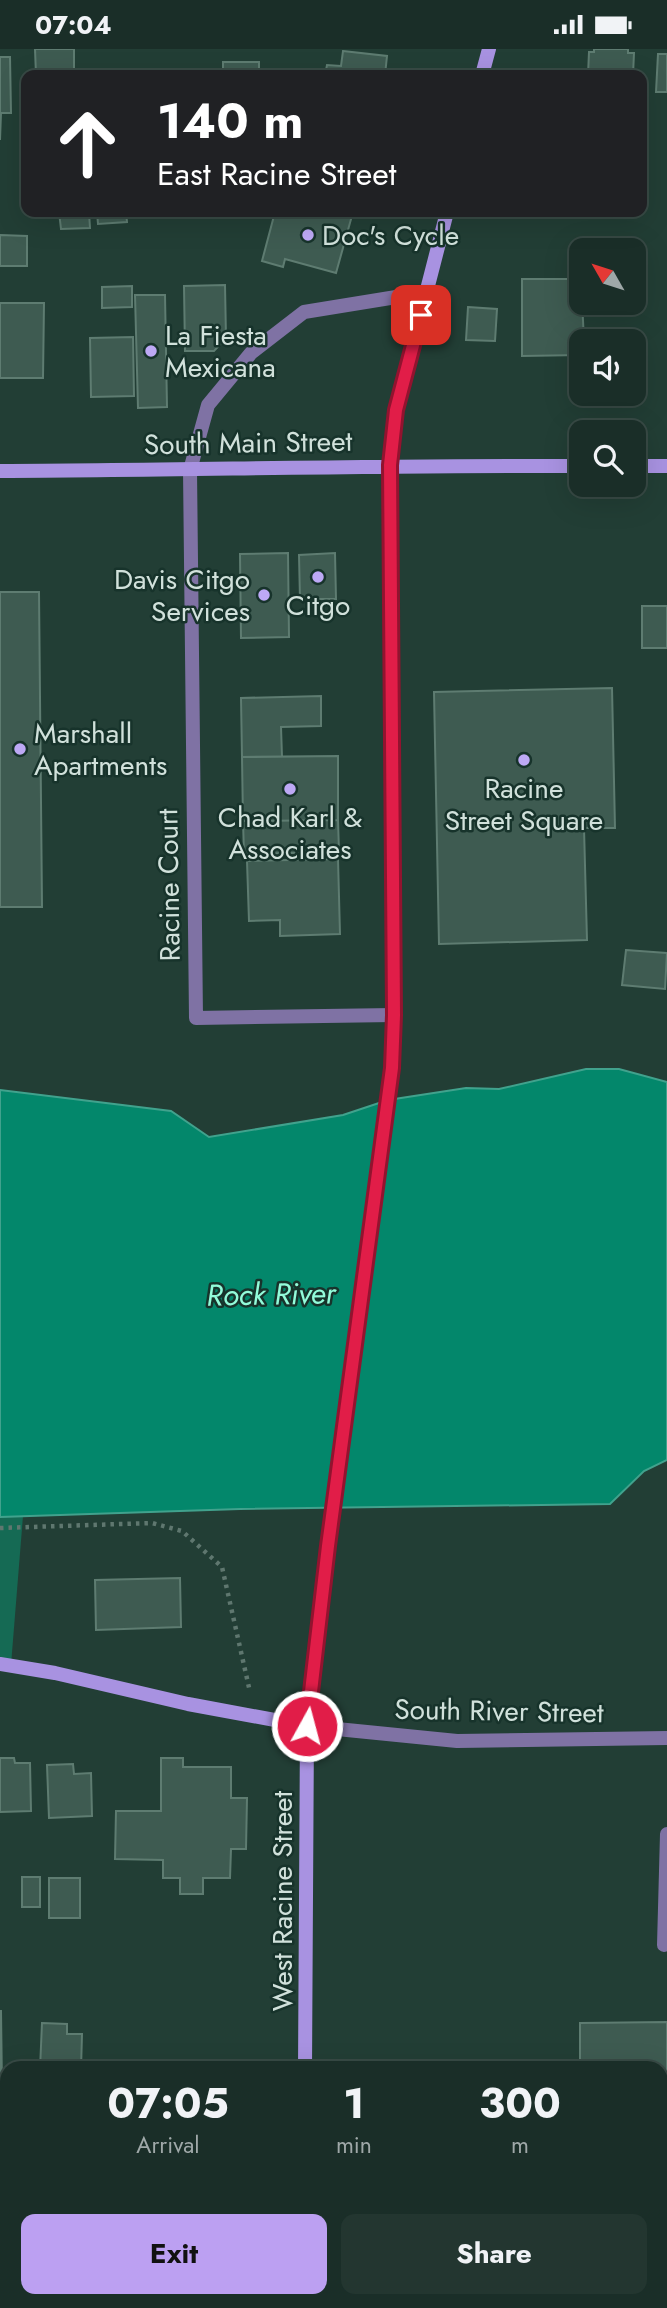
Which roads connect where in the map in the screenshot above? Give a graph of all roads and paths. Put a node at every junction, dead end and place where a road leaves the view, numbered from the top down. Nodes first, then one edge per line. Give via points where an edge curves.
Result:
1 (489, 49) edge
2 (483, 70) edge
3 (446, 217) edge
4 (427, 292) junction
5 (390, 465) junction
6 (569, 466) edge
7 (646, 466) edge
8 (667, 466) edge
9 (190, 470) junction
10 (0, 471) edge
11 (394, 1015) junction
12 (0, 1528) edge
13 (0, 1664) edge
14 (255, 1716) junction
15 (307, 1726) junction
16 (667, 1738) edge
17 (667, 1834) edge
18 (663, 1945) dead end
19 (305, 2061) edge

1 - 2 main road
3 - 4 main road, West Racine Street
4 - 5 main road, West Racine Street via 396,410
4 - 9 street via 304,312 251,353 208,405
5 - 6 main road, South Main Street
5 - 9 main road, South Main Street
5 - 11 main road, West Racine Street
7 - 8 main road
9 - 10 main road, South Main Street
9 - 11 street, Racine Court via 196,1018
11 - 15 main road, West Racine Street via 392,1068
12 - 14 path via 152,1523 182,1531 222,1567
13 - 14 main road, South River Street
14 - 15 main road, South River Street
15 - 16 street, South River Street via 457,1741
15 - 19 main road, West Racine Street
17 - 18 street

